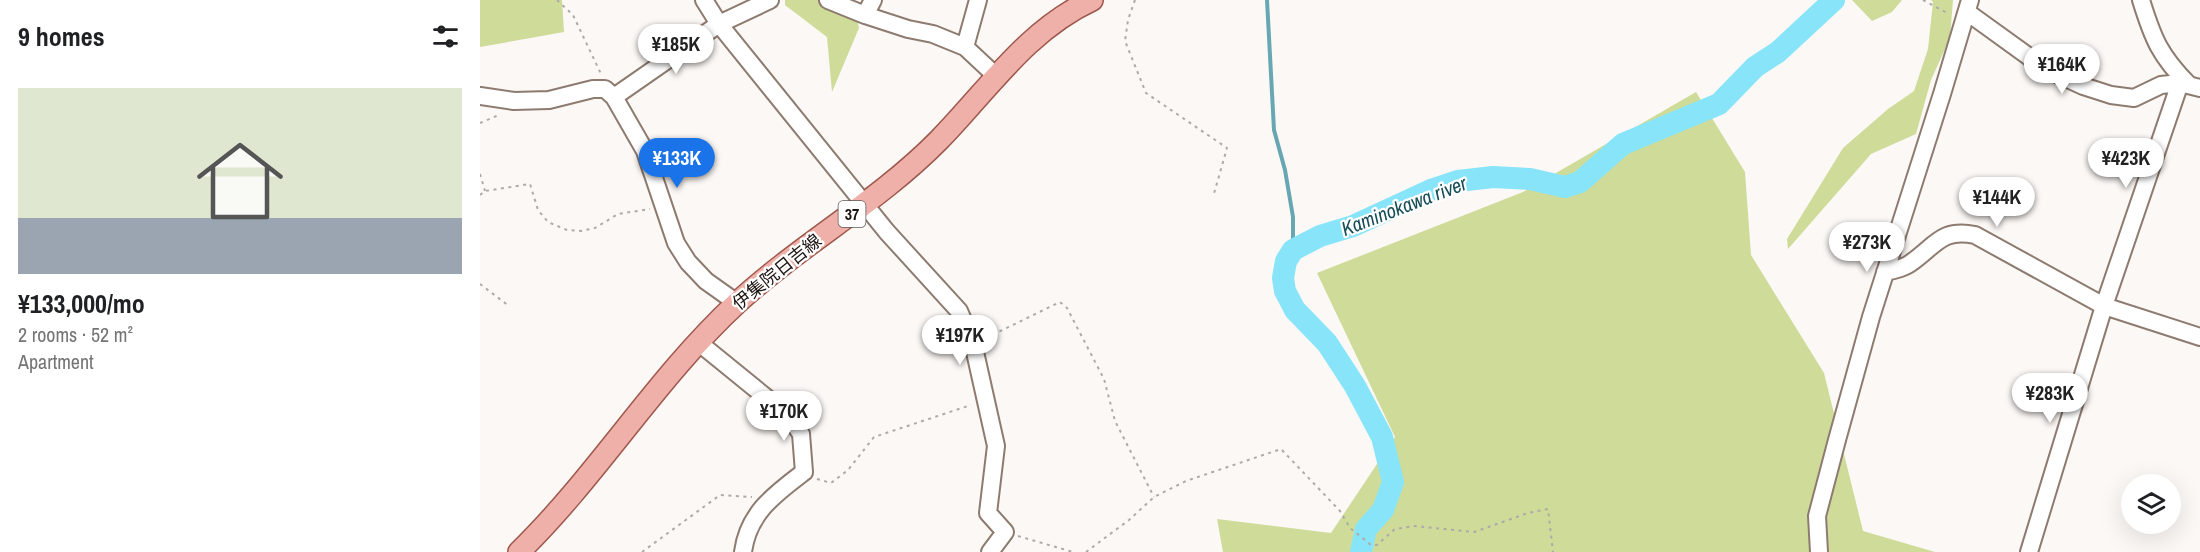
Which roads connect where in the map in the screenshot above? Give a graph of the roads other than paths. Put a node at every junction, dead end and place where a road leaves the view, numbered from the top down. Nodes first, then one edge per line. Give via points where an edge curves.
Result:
1 (704, 0) edge
2 (770, 0) edge
3 (828, 0) edge
4 (873, 0) edge
5 (978, 0) edge
6 (1092, 0) edge
7 (2141, 0) edge
8 (1966, 11) edge
9 (865, 15) junction
10 (719, 24) junction
11 (965, 47) junction
12 (996, 76) junction
13 (2190, 86) edge
14 (609, 93) junction
15 (480, 96) edge
16 (866, 204) junction
17 (1885, 272) junction
18 (737, 303) junction
19 (2104, 306) junction
20 (2200, 337) edge
21 (698, 342) junction
22 (519, 552) edge
23 (743, 552) edge
24 (990, 552) edge
25 (1819, 552) edge
26 (2029, 552) edge

1 - 10 street
2 - 10 street
3 - 9 street
4 - 9 street
5 - 11 street
6 - 12 main road, 伊集院日吉線 / 37 via 1051,24
7 - 13 street via 2157,46 2167,63
8 - 13 street via 2046,69 2083,86 2134,98 2161,86
8 - 17 street
9 - 11 street
10 - 14 street
10 - 16 street
11 - 12 street
12 - 16 main road, 伊集院日吉線 / 37 via 939,141
13 - 19 street
14 - 15 street via 592,89 567,98 514,101
14 - 18 street via 645,151 676,243 706,281
16 - 18 main road, 伊集院日吉線 / 37
16 - 24 street via 959,310 973,344 996,446 988,513 1005,532
17 - 19 street via 1910,264 1941,237 1966,233
17 - 25 street via 1817,516
18 - 21 main road, 伊集院日吉線 / 37
19 - 20 street
19 - 26 street
21 - 22 main road, 伊集院日吉線 / 37 via 573,495
21 - 23 street via 789,416 801,434 804,472 768,499 745,537

